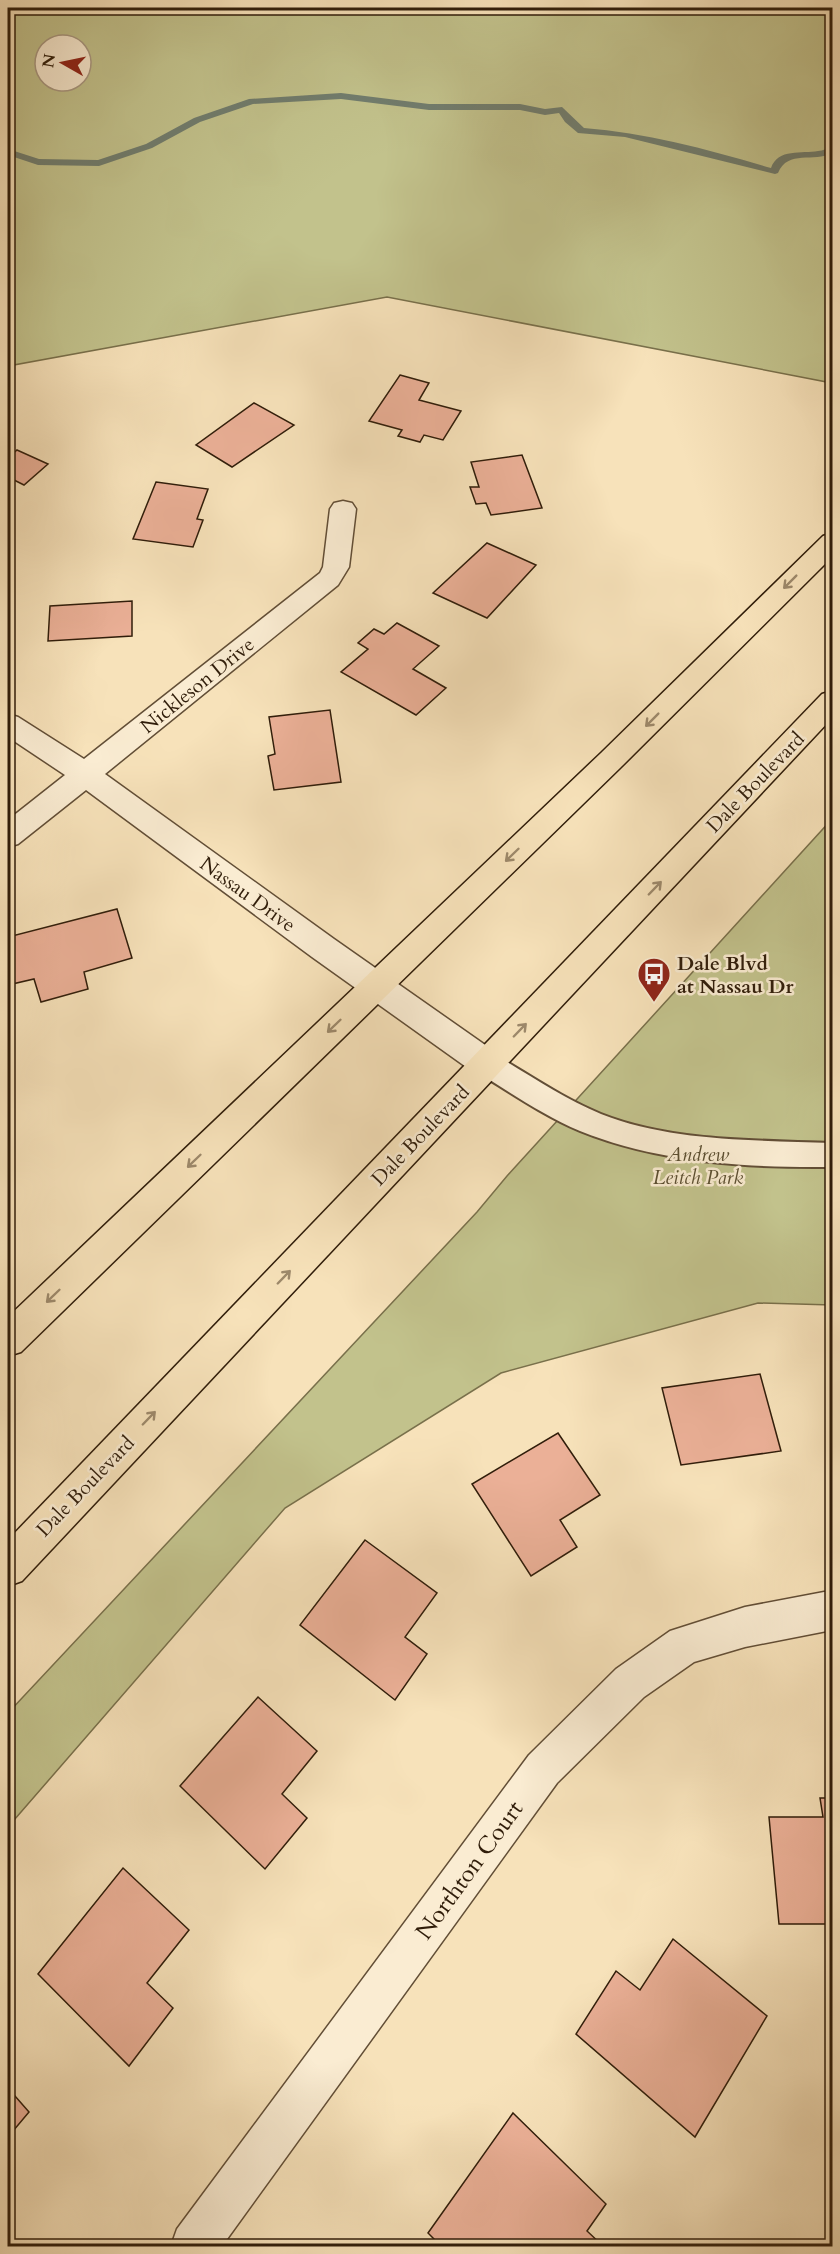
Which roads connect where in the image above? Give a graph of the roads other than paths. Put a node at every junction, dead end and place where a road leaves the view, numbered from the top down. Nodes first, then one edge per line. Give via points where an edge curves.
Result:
1 (343, 509) dead end
2 (832, 542) edge
3 (832, 701) edge
4 (8, 724) edge
5 (85, 774) junction
6 (8, 836) edge
7 (376, 985) junction
8 (487, 1064) junction
9 (832, 1155) edge
10 (8, 1340) edge
11 (8, 1567) edge
12 (832, 1611) edge
13 (194, 2247) edge

1 - 5 street, Nickleson Drive via 336,567 329,579
2 -> 7 main road
8 -> 3 main road, Dale Boulevard
4 - 5 street, Nassau Drive
5 - 6 street, Nickleson Drive
5 - 7 street, Nassau Drive
7 - 8 street, Nassau Drive
7 -> 10 main road
8 - 9 lane via 563,1109 603,1127 661,1144
11 -> 8 main road, Dale Boulevard
12 - 13 street, Northton Court via 745,1627 684,1646 630,1683 543,1769

